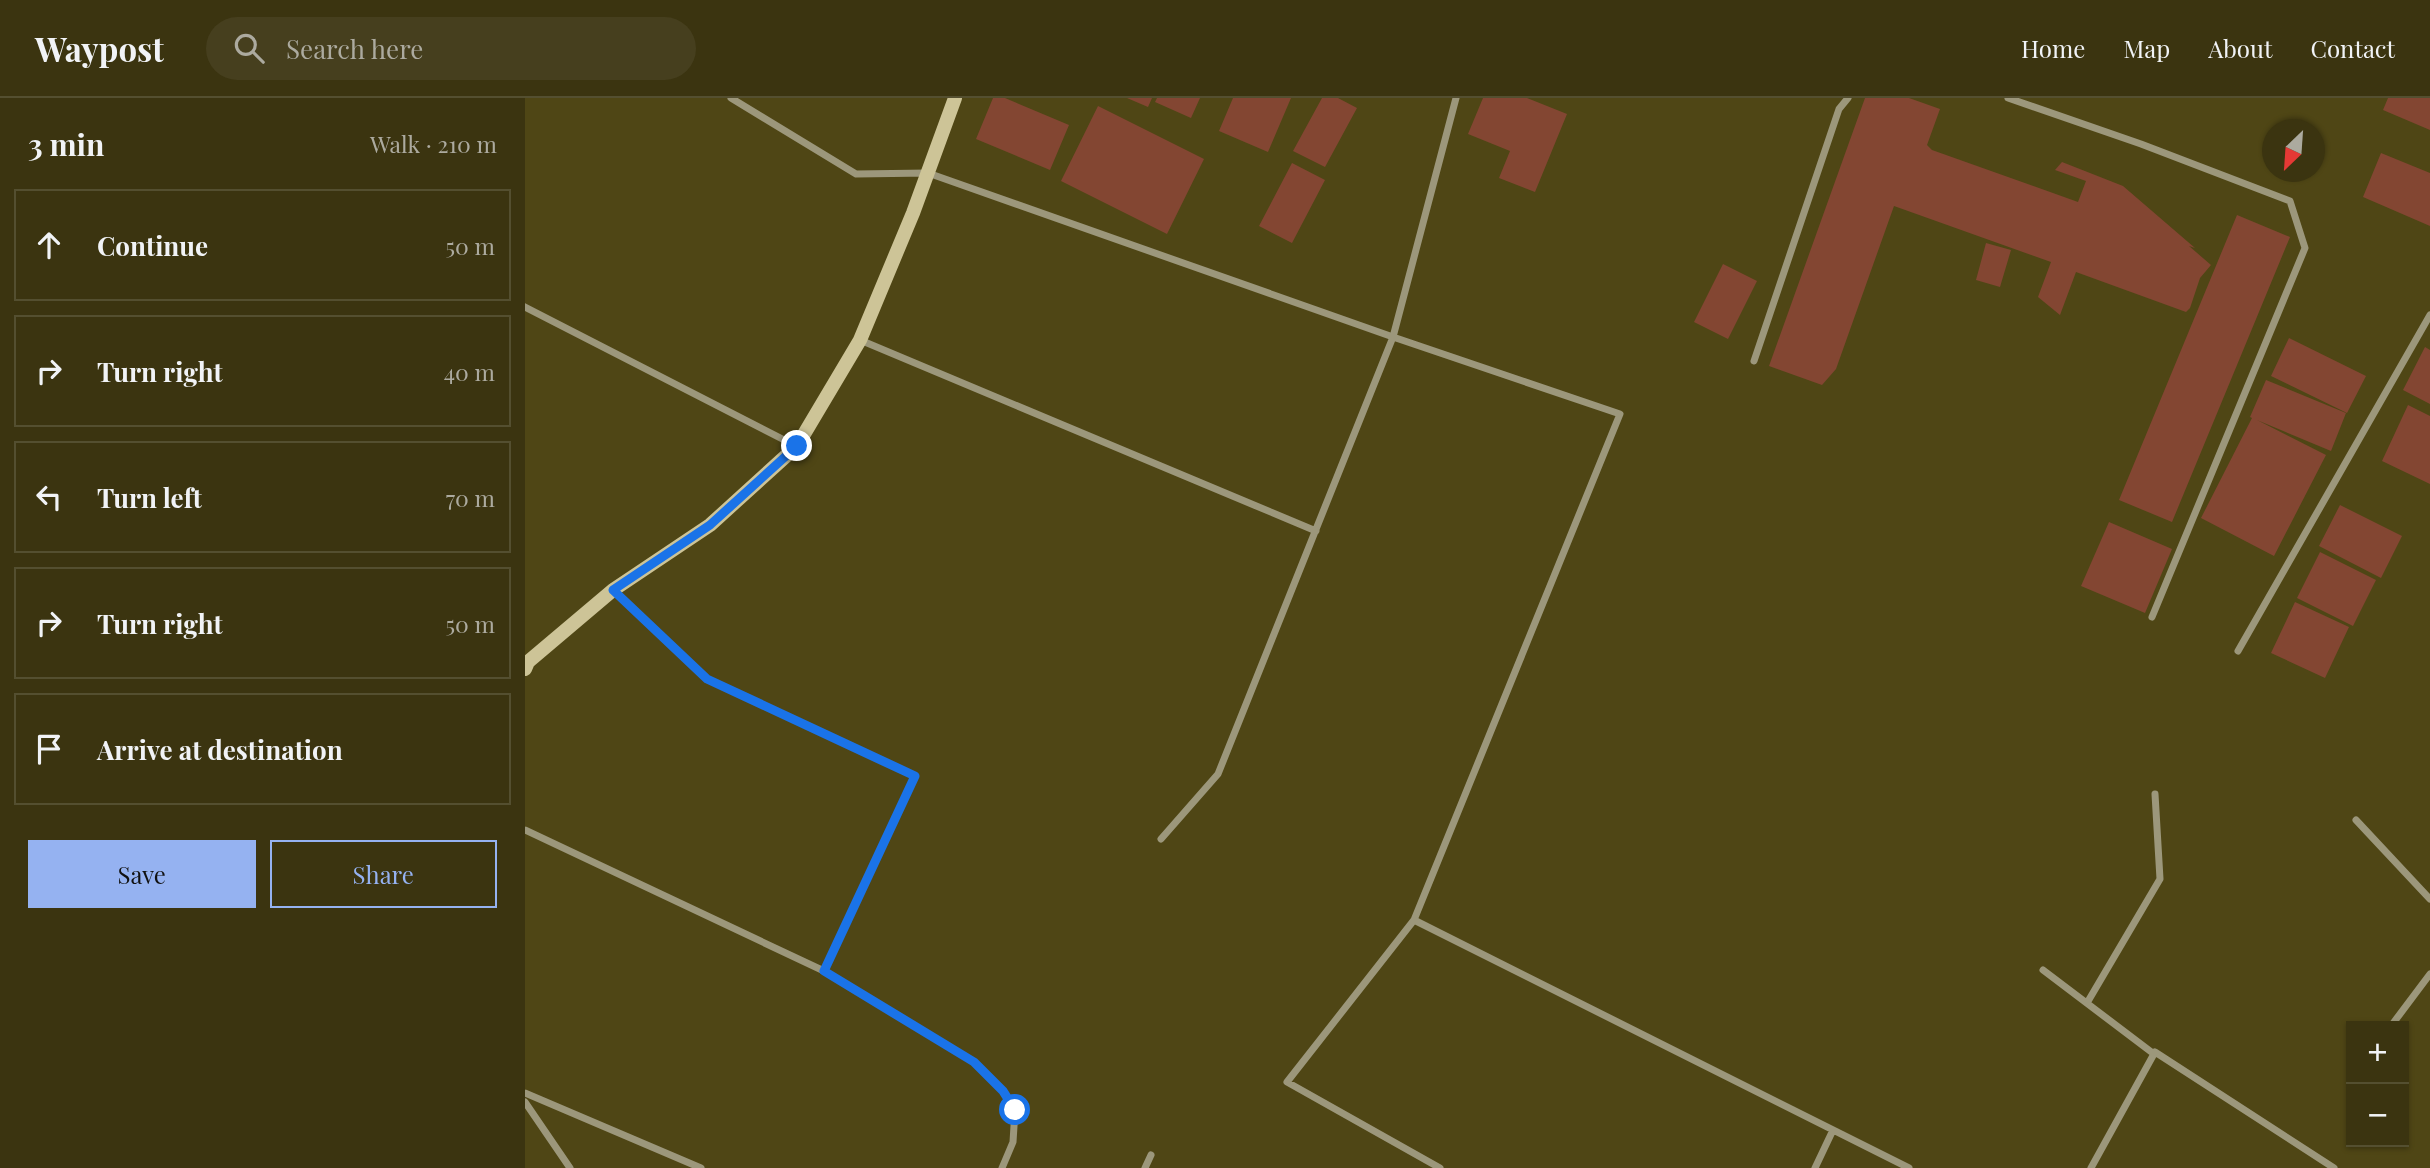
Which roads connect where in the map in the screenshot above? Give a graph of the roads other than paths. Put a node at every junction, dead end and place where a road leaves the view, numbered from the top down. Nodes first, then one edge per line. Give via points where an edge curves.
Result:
1 (731, 98) edge
2 (955, 98) edge
3 (1456, 98) edge
4 (1848, 98) edge
5 (2008, 98) edge
6 (2032, 102) edge
7 (928, 173) junction
8 (525, 307) edge
9 (2430, 315) edge
10 (1393, 337) junction
11 (860, 340) junction
12 (1754, 361) dead end
13 (797, 446) junction
14 (1316, 531) junction
15 (613, 590) junction
16 (2153, 617) dead end
17 (2238, 651) dead end
18 (525, 669) edge
19 (2155, 794) dead end
20 (2356, 820) dead end
21 (525, 830) edge
22 (1161, 839) dead end
23 (2430, 900) edge
24 (1414, 920) junction
25 (2043, 970) dead end
26 (824, 971) junction
27 (2430, 974) edge
28 (2087, 1003) junction
29 (2395, 1021) edge
30 (2154, 1054) junction
31 (525, 1093) edge
32 (525, 1102) edge
33 (1833, 1130) junction
34 (1151, 1155) dead end
35 (570, 1168) edge
36 (701, 1168) edge
37 (1002, 1168) edge
38 (1145, 1168) edge
39 (1440, 1168) edge
40 (1815, 1168) edge
41 (1909, 1168) edge
42 (2091, 1168) edge
43 (2334, 1168) edge

1 - 7 street via 856,174
2 - 7 main road
3 - 10 street
4 - 12 street via 1839,109
5 - 6 street
6 - 16 street via 2290,201 2305,248
7 - 10 street
7 - 11 main road
8 - 13 street
9 - 17 street
10 - 14 street
10 - 24 street via 1620,414
11 - 13 main road
11 - 14 street
13 - 15 main road via 710,525
14 - 22 street via 1218,774
15 - 18 main road
15 - 26 street via 707,679 915,776
19 - 28 street via 2159,879
20 - 23 street
21 - 26 street
24 - 33 street
24 - 39 street via 1287,1082
25 - 28 street
26 - 37 street via 974,1062 1003,1091 1015,1110 1013,1142
27 - 29 street
28 - 30 street
30 - 42 street
30 - 43 street
31 - 36 street
32 - 35 street
33 - 40 street
33 - 41 street
34 - 38 street

